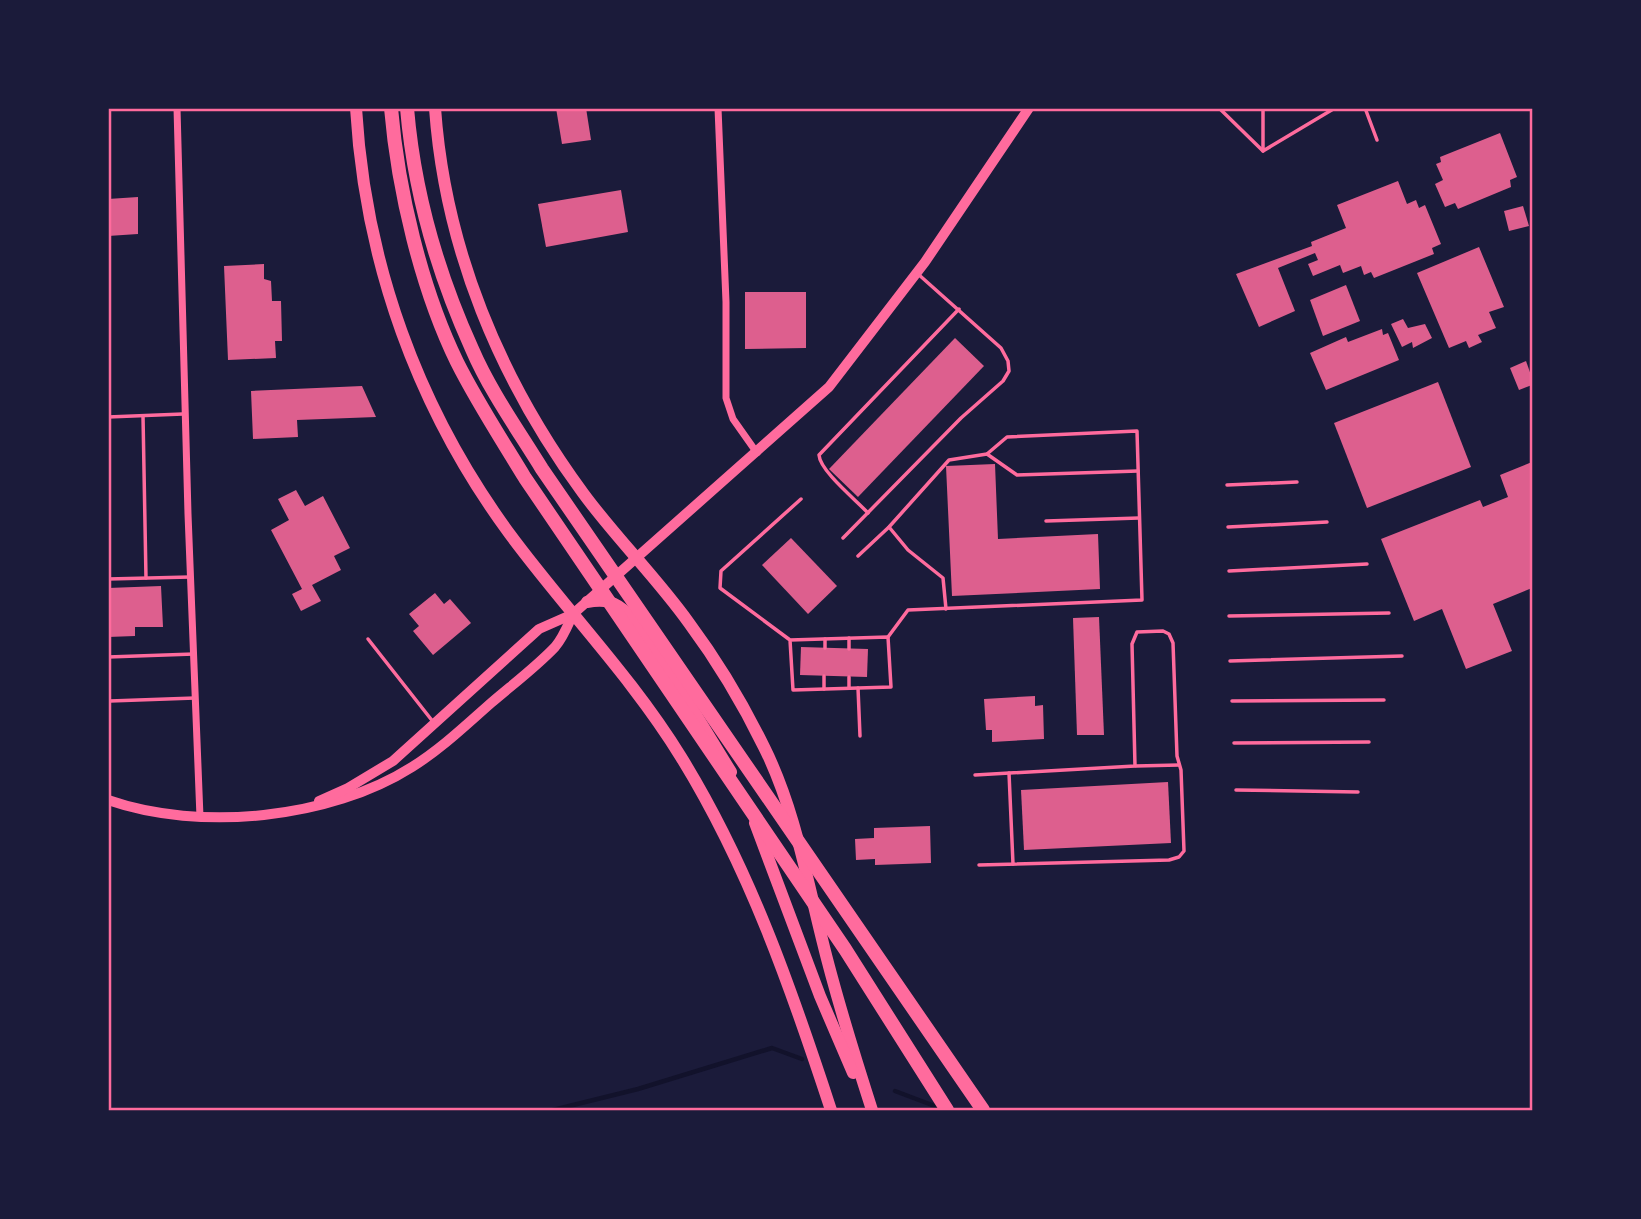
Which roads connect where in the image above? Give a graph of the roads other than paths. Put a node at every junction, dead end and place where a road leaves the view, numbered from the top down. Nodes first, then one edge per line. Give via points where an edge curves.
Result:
1 (177, 108) edge
2 (356, 108) edge
3 (391, 108) edge
4 (407, 108) edge
5 (435, 108) edge
6 (718, 108) edge
7 (1029, 108) edge
8 (1219, 108) edge
9 (1263, 108) edge
10 (1335, 108) edge
11 (1365, 108) edge
12 (1377, 139) dead end
13 (1264, 151) junction
14 (917, 273) junction
15 (959, 309) junction
16 (185, 414) junction
17 (143, 416) junction
18 (108, 417) edge
19 (757, 453) junction
20 (987, 454) junction
21 (1138, 471) junction
22 (1297, 482) dead end
23 (1227, 485) dead end
24 (801, 499) dead end
25 (868, 513) junction
26 (1139, 518) junction
27 (1046, 521) dead end
28 (1327, 522) dead end
29 (889, 527) junction
30 (1228, 527) dead end
31 (842, 538) dead end
32 (858, 556) dead end
33 (636, 560) junction
34 (1367, 564) dead end
35 (1228, 571) dead end
36 (191, 577) junction
37 (146, 578) junction
38 (108, 579) edge
39 (587, 602) junction
40 (946, 608) junction
41 (1389, 613) dead end
42 (573, 614) junction
43 (1229, 616) dead end
44 (888, 637) junction
45 (849, 638) junction
46 (368, 639) dead end
47 (825, 639) junction
48 (790, 640) junction
49 (825, 648) dead end
50 (849, 649) dead end
51 (194, 654) junction
52 (1402, 656) dead end
53 (108, 657) edge
54 (1230, 661) dead end
55 (824, 676) dead end
56 (849, 677) dead end
57 (849, 688) junction
58 (858, 688) junction
59 (824, 689) junction
60 (195, 698) junction
61 (1384, 700) dead end
62 (1232, 701) dead end
63 (108, 704) edge
64 (435, 724) junction
65 (860, 736) dead end
66 (448, 740) junction
67 (1369, 742) dead end
68 (1234, 743) dead end
69 (1180, 765) junction
70 (1135, 766) junction
71 (1009, 773) junction
72 (975, 775) dead end
73 (1236, 790) dead end
74 (1358, 792) dead end
75 (108, 800) edge
76 (295, 809) junction
77 (200, 817) junction
78 (1013, 864) junction
79 (979, 865) dead end
80 (831, 1111) edge
81 (871, 1111) edge
82 (947, 1111) edge
83 (983, 1111) edge

1 - 16 street
2 - 42 highway via 374,243 405,347 479,489
3 - 82 highway via 404,203 430,293 456,360 526,478 845,949
4 - 83 highway via 421,197 445,281 472,351 503,408
5 - 33 highway via 453,227 497,351 583,492
6 - 19 street via 726,398 733,419
7 - 14 street
8 - 13 lane
9 - 13 lane
10 - 13 lane
11 - 12 lane
14 - 15 lane
14 - 19 street via 829,387
15 - 25 lane via 819,455 831,476
15 - 25 lane via 1000,348 1009,371
16 - 17 lane
16 - 36 street
17 - 18 lane
17 - 37 lane
19 - 33 street
20 - 21 lane via 1017,475
20 - 21 lane via 1007,437 1137,431
20 - 29 lane via 949,460
21 - 26 lane
22 - 23 lane
24 - 48 lane via 722,571 720,588
25 - 31 lane
26 - 27 lane
26 - 40 lane via 1142,600
28 - 30 lane
29 - 32 lane
29 - 40 lane via 908,550 943,578
33 - 39 street
33 - 81 highway via 688,621 765,749 793,826
34 - 35 lane
36 - 37 lane
36 - 51 street
37 - 38 lane
39 - 42 street
39 - 81 highway via 610,601 628,614 725,760
40 - 44 lane via 908,610
41 - 43 lane
42 - 64 street via 539,629
42 - 66 street via 557,645
42 - 80 highway via 639,694 719,823 761,913
44 - 45 lane
44 - 58 lane via 891,687
45 - 47 lane
45 - 50 lane
46 - 64 lane
47 - 48 lane
47 - 49 lane
48 - 59 lane via 793,690
51 - 53 lane
51 - 60 street
52 - 54 lane
55 - 59 lane
56 - 57 lane
57 - 58 lane
57 - 59 lane
58 - 65 lane
60 - 63 lane
60 - 77 street
61 - 62 lane
64 - 66 street
64 - 76 street via 377,772
66 - 76 street via 413,767 374,788
67 - 68 lane
69 - 70 lane
69 - 70 lane via 1173,643 1169,634 1147,630 1137,632 1132,643
69 - 78 lane via 1185,836 1179,857
70 - 71 lane
71 - 72 lane
71 - 78 lane
73 - 74 lane
75 - 77 street via 136,810
76 - 77 street
78 - 79 lane

